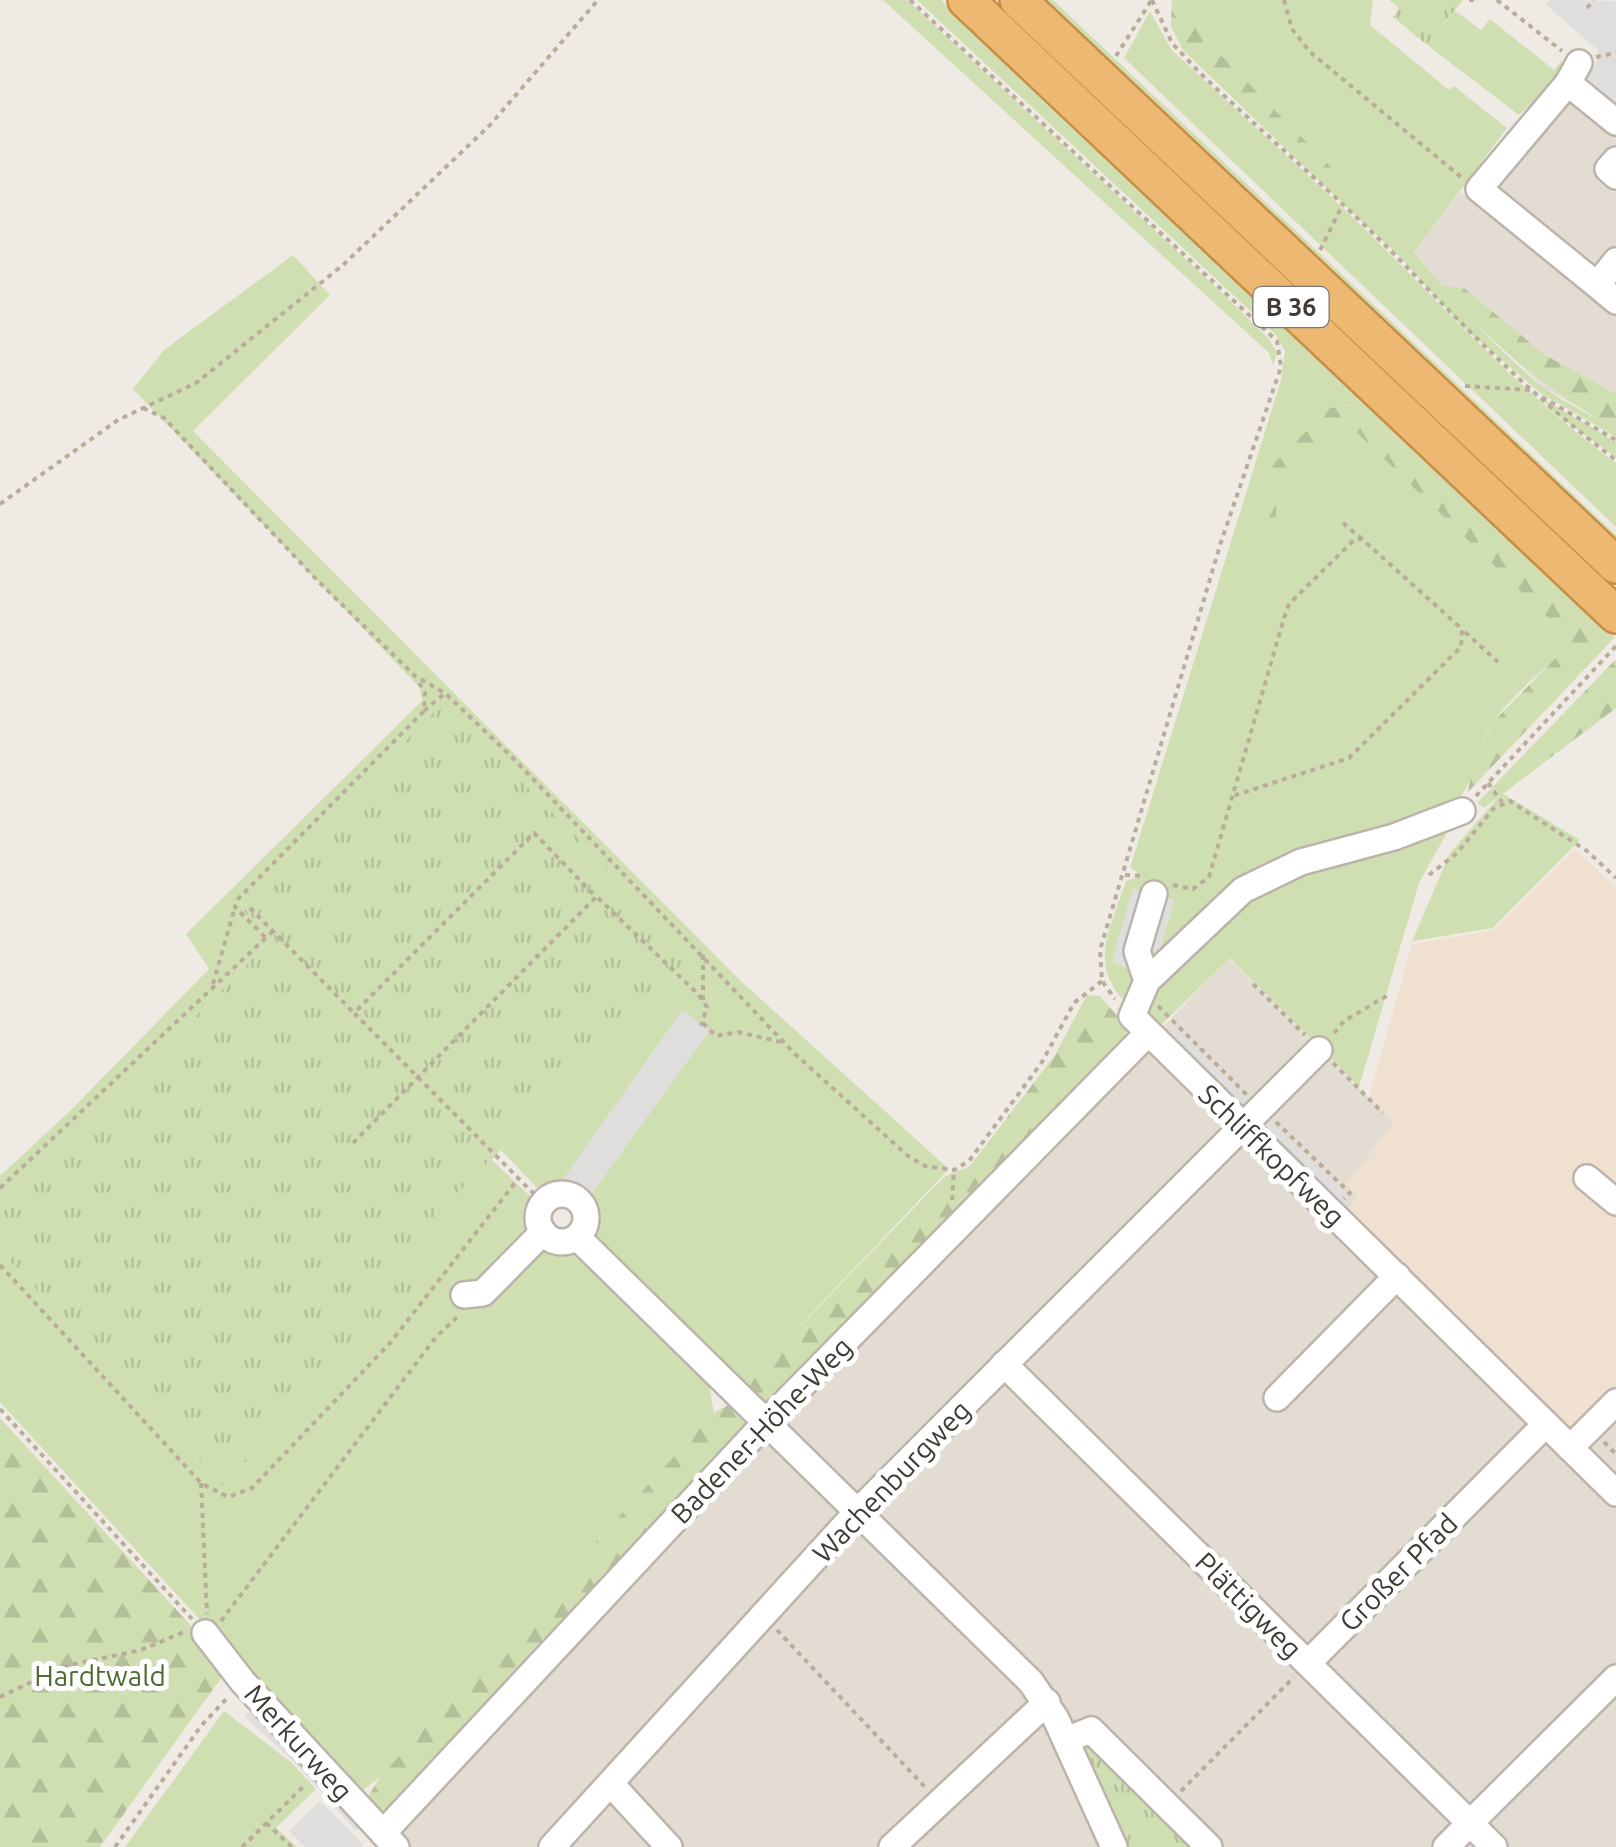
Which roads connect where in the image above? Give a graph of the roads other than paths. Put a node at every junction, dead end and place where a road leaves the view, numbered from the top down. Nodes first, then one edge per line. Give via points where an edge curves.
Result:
1 (966, 0) edge
2 (1018, 0) edge
3 (1616, 122) edge
4 (1616, 160) edge
5 (1616, 176) edge
6 (1616, 261) edge
7 (1606, 293) edge
8 (1616, 565) edge
9 (1616, 615) edge
10 (1468, 803) road end
11 (1154, 894) road end
12 (1147, 981) junction
13 (1139, 1025) junction
14 (1319, 1050) road end
15 (1244, 1128) junction
16 (1587, 1178) dead end
17 (1616, 1202) edge
18 (543, 1232) junction
19 (576, 1237) junction
20 (1397, 1276) junction
21 (471, 1295) road end
22 (1004, 1364) junction
23 (1277, 1398) dead end
24 (1616, 1402) edge
25 (768, 1420) junction
26 (1546, 1424) junction
27 (1570, 1448) junction
28 (1616, 1493) edge
29 (858, 1511) junction
30 (202, 1630) road end
31 (1308, 1663) junction
32 (1616, 1678) edge
33 (1047, 1702) junction
34 (1066, 1740) junction
35 (611, 1784) junction
36 (1470, 1823) junction
37 (390, 1840) edge
38 (552, 1847) edge
39 (669, 1847) edge
40 (892, 1847) edge
41 (1114, 1847) edge
42 (1208, 1847) edge
43 (1446, 1847) edge
44 (1494, 1847) edge

1 - 9 highway, B 36
2 - 8 highway, B 36
3 - 7 street via 1580,68 1478,189
4 - 5 street via 1608,169
6 - 7 street
10 - 12 street via 1394,837 1270,874 1243,890
11 - 12 street via 1137,951
12 - 13 street
13 - 15 street, Schliffkopfweg
13 - 25 street, Badener-Höhe-Weg
14 - 15 street, Wachenburgweg
15 - 20 street, Schliffkopfweg
15 - 22 street, Wachenburgweg
16 - 17 street
18 - 19 street via 558,1242
18 - 19 street via 538,1217 544,1203 554,1195 575,1198 586,1223
18 - 21 street
19 - 25 street
20 - 23 street
20 - 26 street, Schliffkopfweg
22 - 29 street, Wachenburgweg
22 - 31 street, Plättigweg
24 - 27 street
25 - 29 street
25 - 37 street, Badener-Höhe-Weg
26 - 27 street, Schliffkopfweg
26 - 31 street, Großer Pfad
27 - 28 street, Schliffkopfweg
29 - 33 street
29 - 35 street, Wachenburgweg
30 - 37 street, Merkurweg
31 - 36 street, Plättigweg
32 - 36 street
33 - 34 street
33 - 40 street
34 - 41 street
34 - 42 street via 1091,1730
35 - 38 street, Wachenburgweg
35 - 39 street
36 - 43 street
36 - 44 street, Plättigweg

